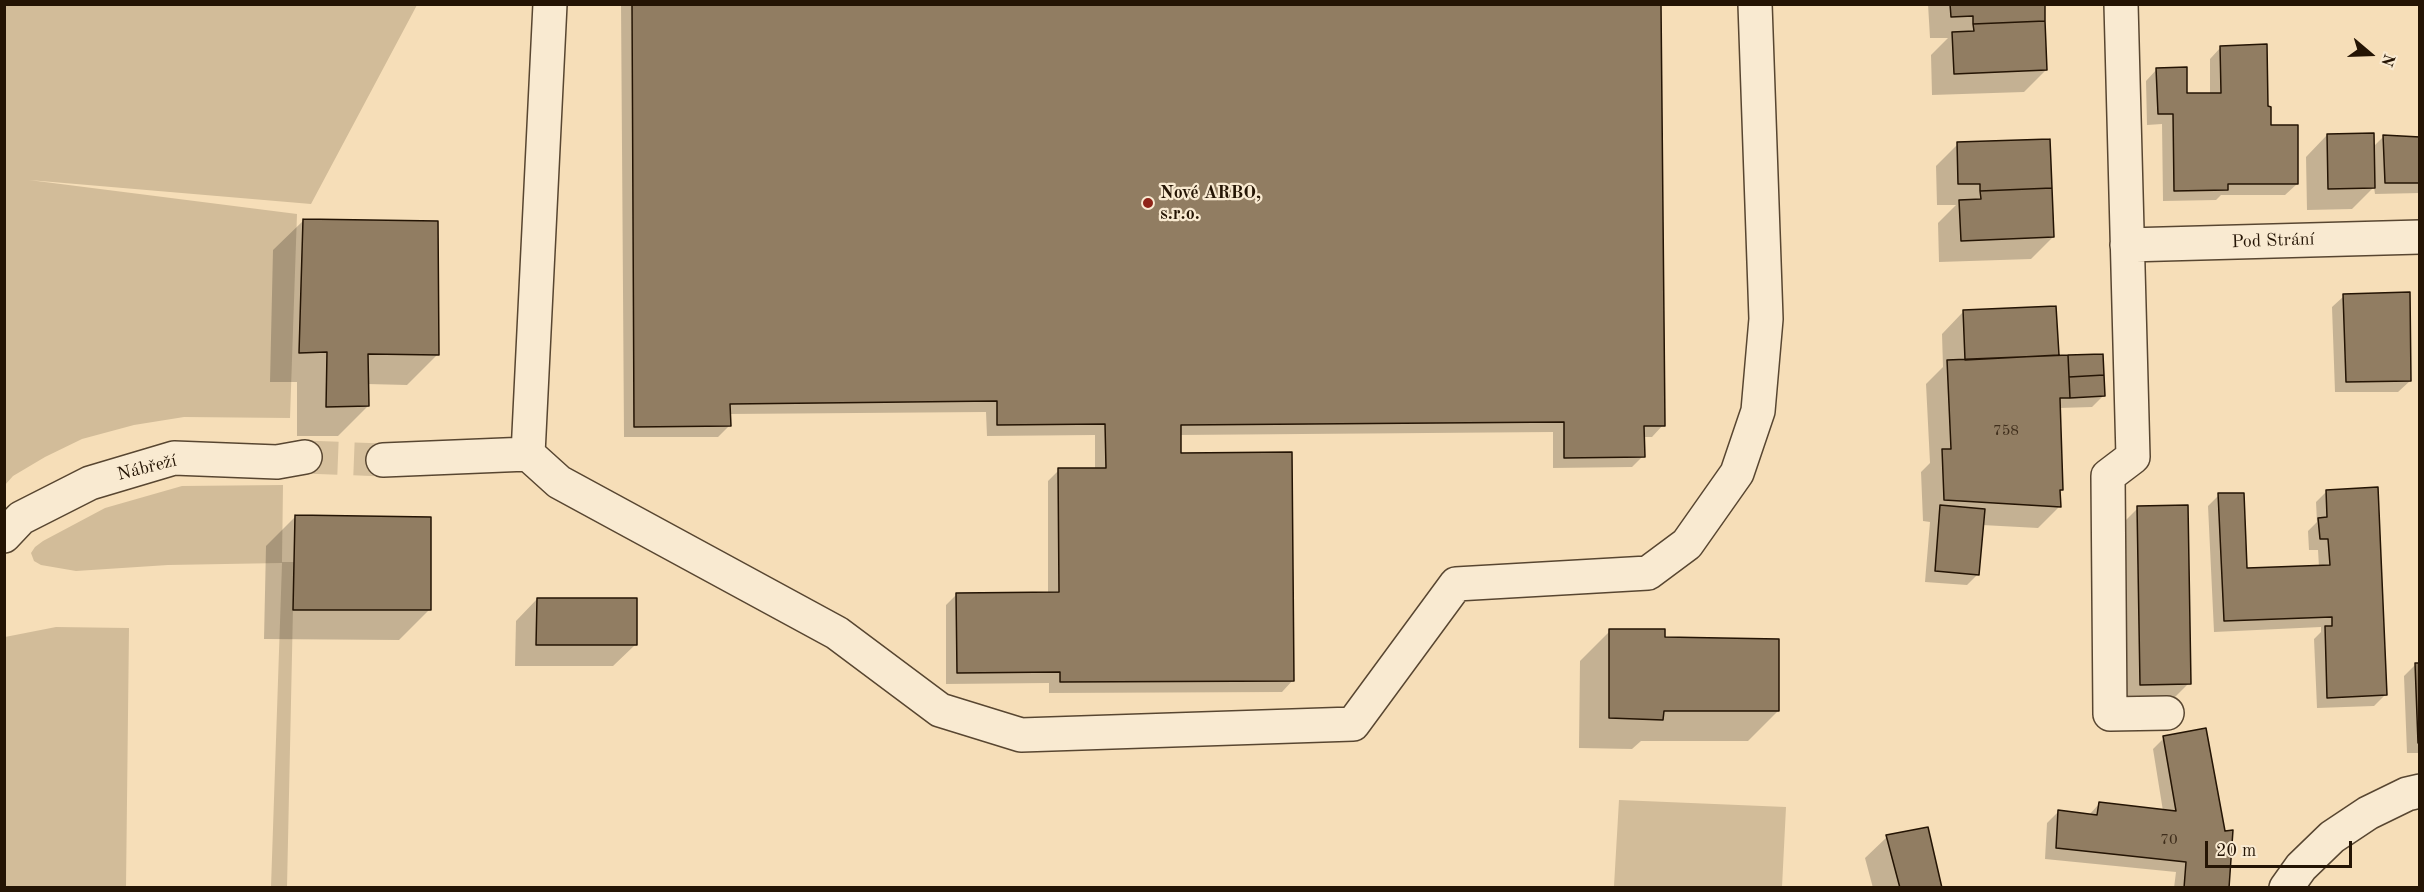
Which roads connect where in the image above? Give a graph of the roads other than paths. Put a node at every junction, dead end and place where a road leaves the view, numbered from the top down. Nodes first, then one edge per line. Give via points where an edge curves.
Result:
1 (550, 4) edge
2 (1755, 4) edge
3 (2121, 4) edge
4 (2420, 237) edge
5 (2127, 245) junction
6 (528, 454) junction
7 (305, 457) tunnel mouth
8 (383, 460) tunnel mouth
9 (4, 536) edge
10 (2167, 713) dead end
11 (2420, 791) edge
12 (2286, 888) edge

1 - 6 street
2 - 6 street via 1766,319 1758,411 1737,473 1687,544 1648,573 1456,584 1353,724 1021,735 940,710 837,633 559,482
3 - 5 street
4 - 5 street, Pod Strání
5 - 10 street via 2133,457 2108,476 2110,714
6 - 8 street
7 - 9 street, Nábřeží via 277,462 174,458 90,483 21,518
11 - 12 street via 2368,813 2332,837

